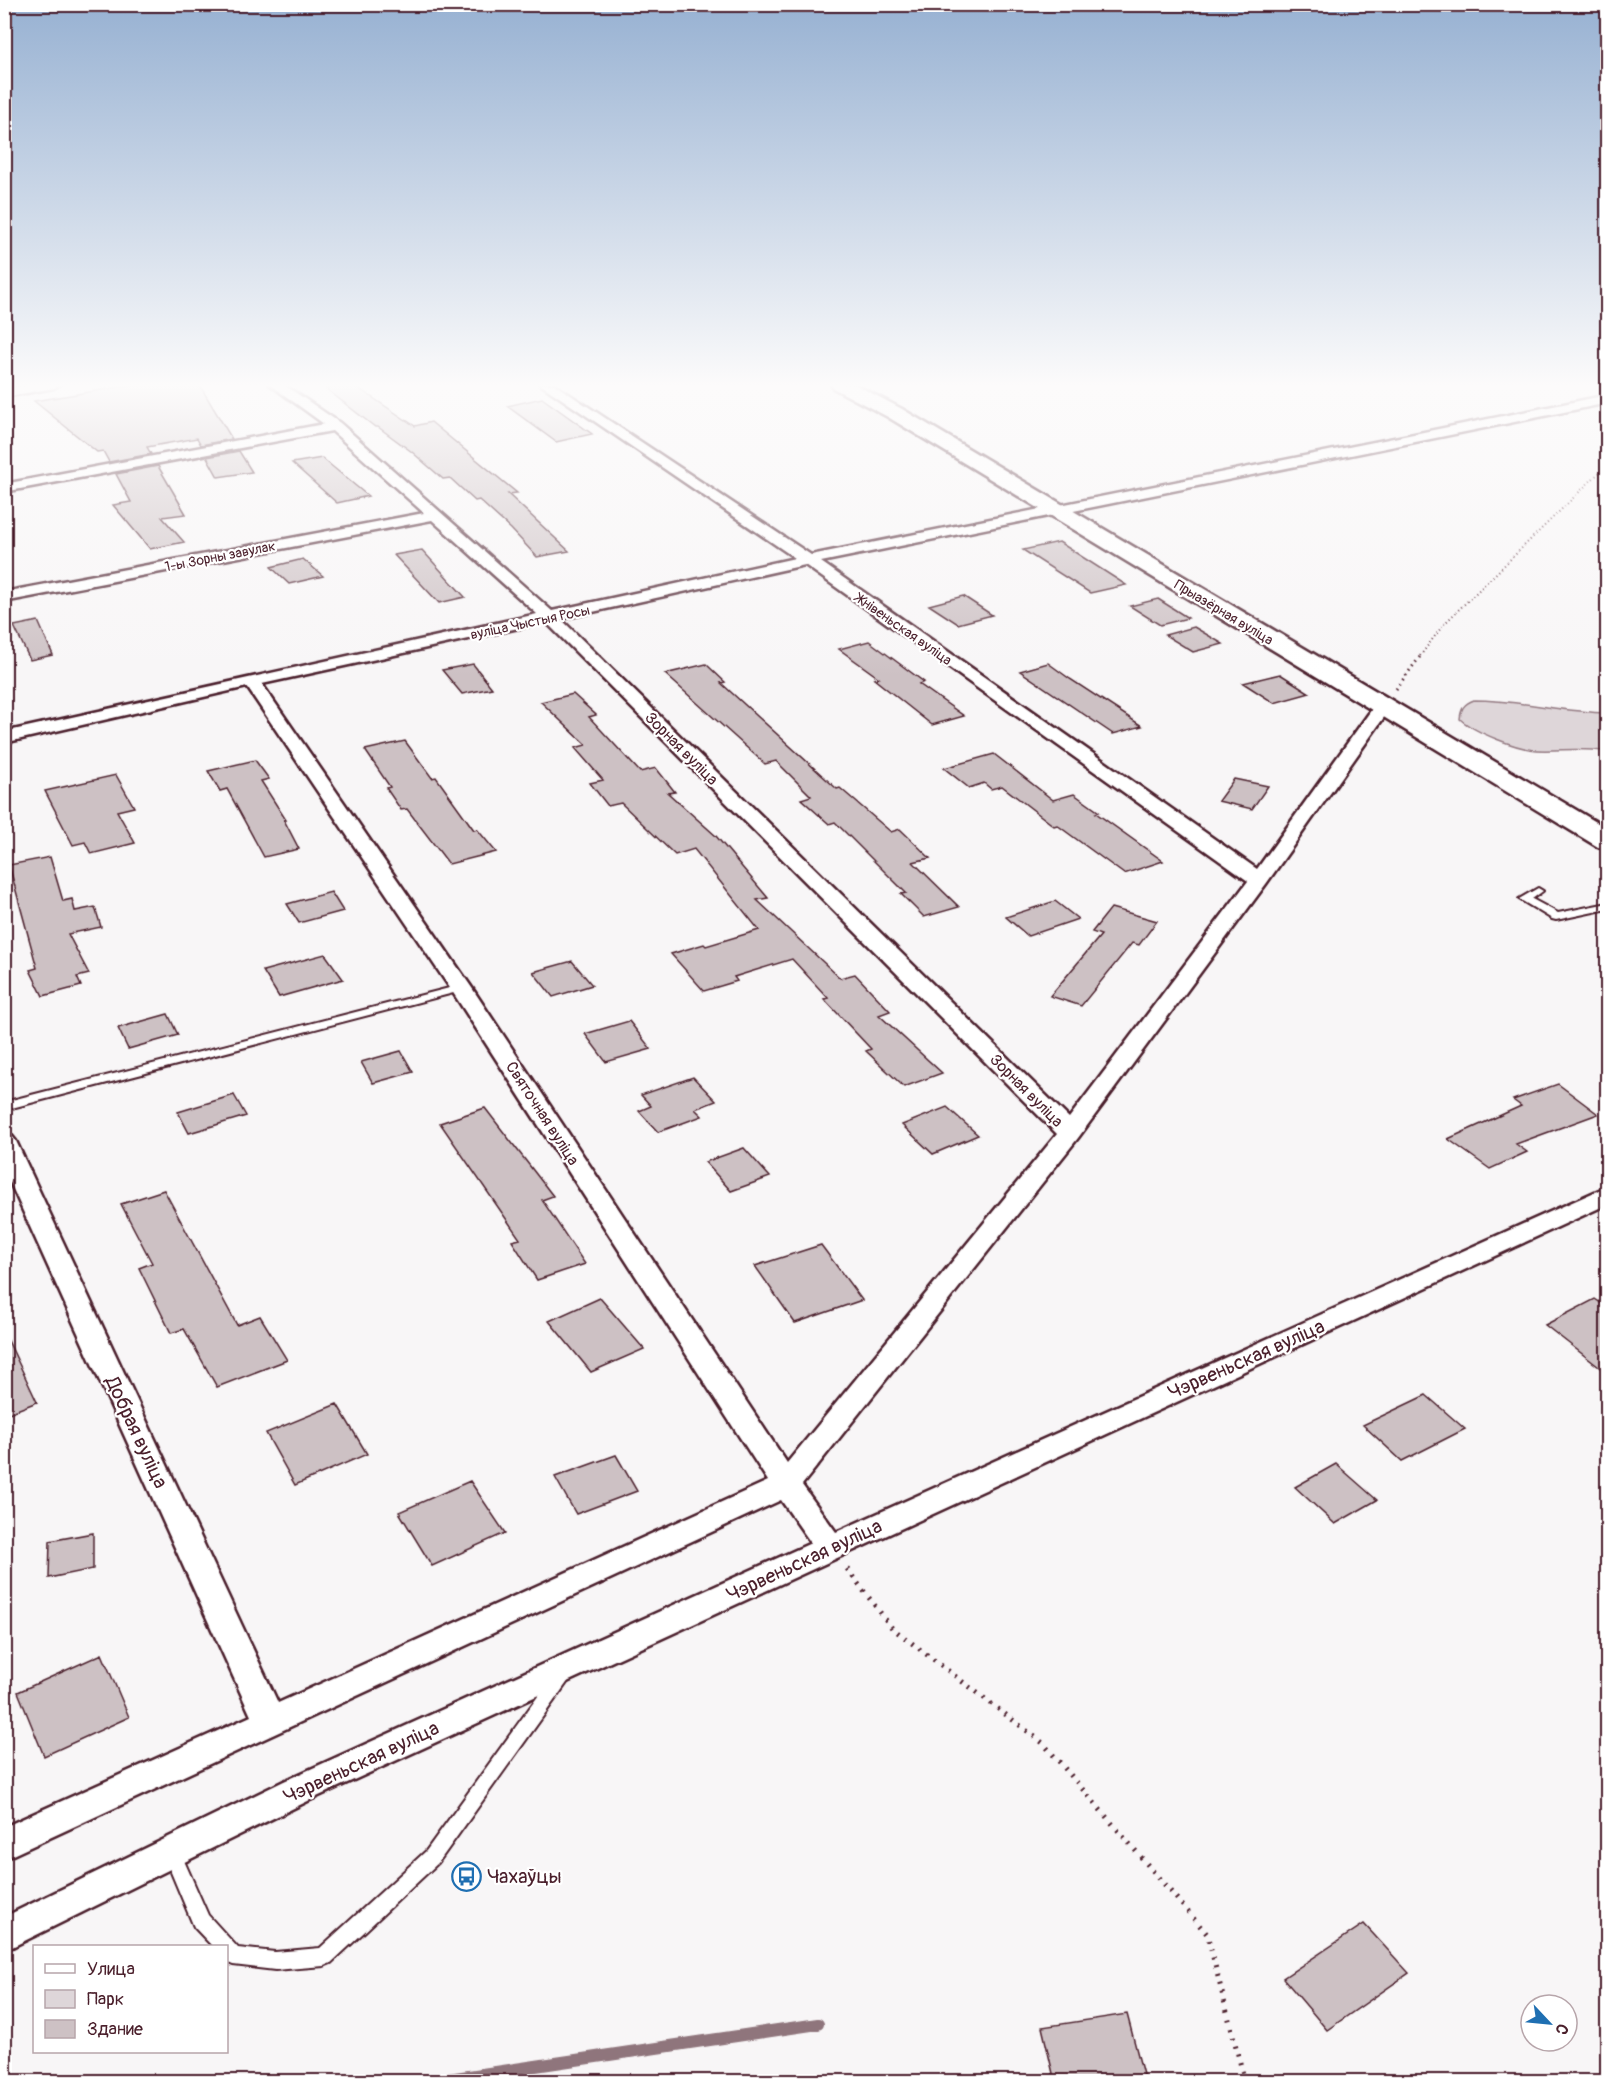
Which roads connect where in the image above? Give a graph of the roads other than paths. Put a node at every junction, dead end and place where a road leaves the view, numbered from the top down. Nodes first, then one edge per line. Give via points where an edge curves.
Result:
1 (40, 481) edge
2 (397, 481) edge
3 (691, 481) edge
4 (1007, 481) edge
5 (1202, 481) edge
6 (4, 488) edge
7 (1056, 511) junction
8 (435, 515) junction
9 (808, 560) junction
10 (4, 597) edge
11 (550, 617) junction
12 (251, 681) junction
13 (1383, 706) junction
14 (4, 738) edge
15 (1608, 841) edge
16 (1259, 880) junction
17 (1538, 891) dead end
18 (1608, 906) edge
19 (461, 988) junction
20 (4, 1106) edge
21 (1070, 1133) junction
22 (4, 1142) edge
23 (1608, 1194) edge
24 (786, 1485) junction
25 (831, 1548) junction
26 (569, 1667) junction
27 (270, 1722) junction
28 (4, 1844) edge
29 (172, 1853) junction
30 (4, 1935) edge
31 (222, 1945) edge
32 (228, 1951) edge

1 - 6 street
2 - 8 street, Зорная вуліца
3 - 9 street, Жнівеньская вуліца
4 - 7 street, Прыазёрная вуліца
5 - 7 street, вуліца Чыстыя Росы
7 - 9 street, вуліца Чыстыя Росы
7 - 13 street, Прыазёрная вуліца
8 - 10 street, 1-ы Зорны завулак
8 - 11 street, Зорная вуліца
9 - 11 street, вуліца Чыстыя Росы
9 - 16 street, Жнівеньская вуліца
11 - 12 street, вуліца Чыстыя Росы
11 - 21 street, Зорная вуліца
12 - 14 street, вуліца Чыстыя Росы
12 - 19 street, Святочная вуліца
13 - 15 street, Прыазёрная вуліца
13 - 16 street
16 - 21 street
17 - 18 lane via 1524,899 1556,917
19 - 20 lane
19 - 24 street, Святочная вуліца
21 - 24 street
22 - 27 street, Добрая вуліца
23 - 25 street, Чэрвеньская вуліца
24 - 25 street, Святочная вуліца
24 - 27 street
25 - 26 street, Чэрвеньская вуліца
26 - 29 street, Чэрвеньская вуліца via 296,1791
26 - 32 lane via 432,1857 324,1957 275,1961 233,1956
27 - 28 street
29 - 30 street, Чэрвеньская вуліца
29 - 31 lane via 201,1921

